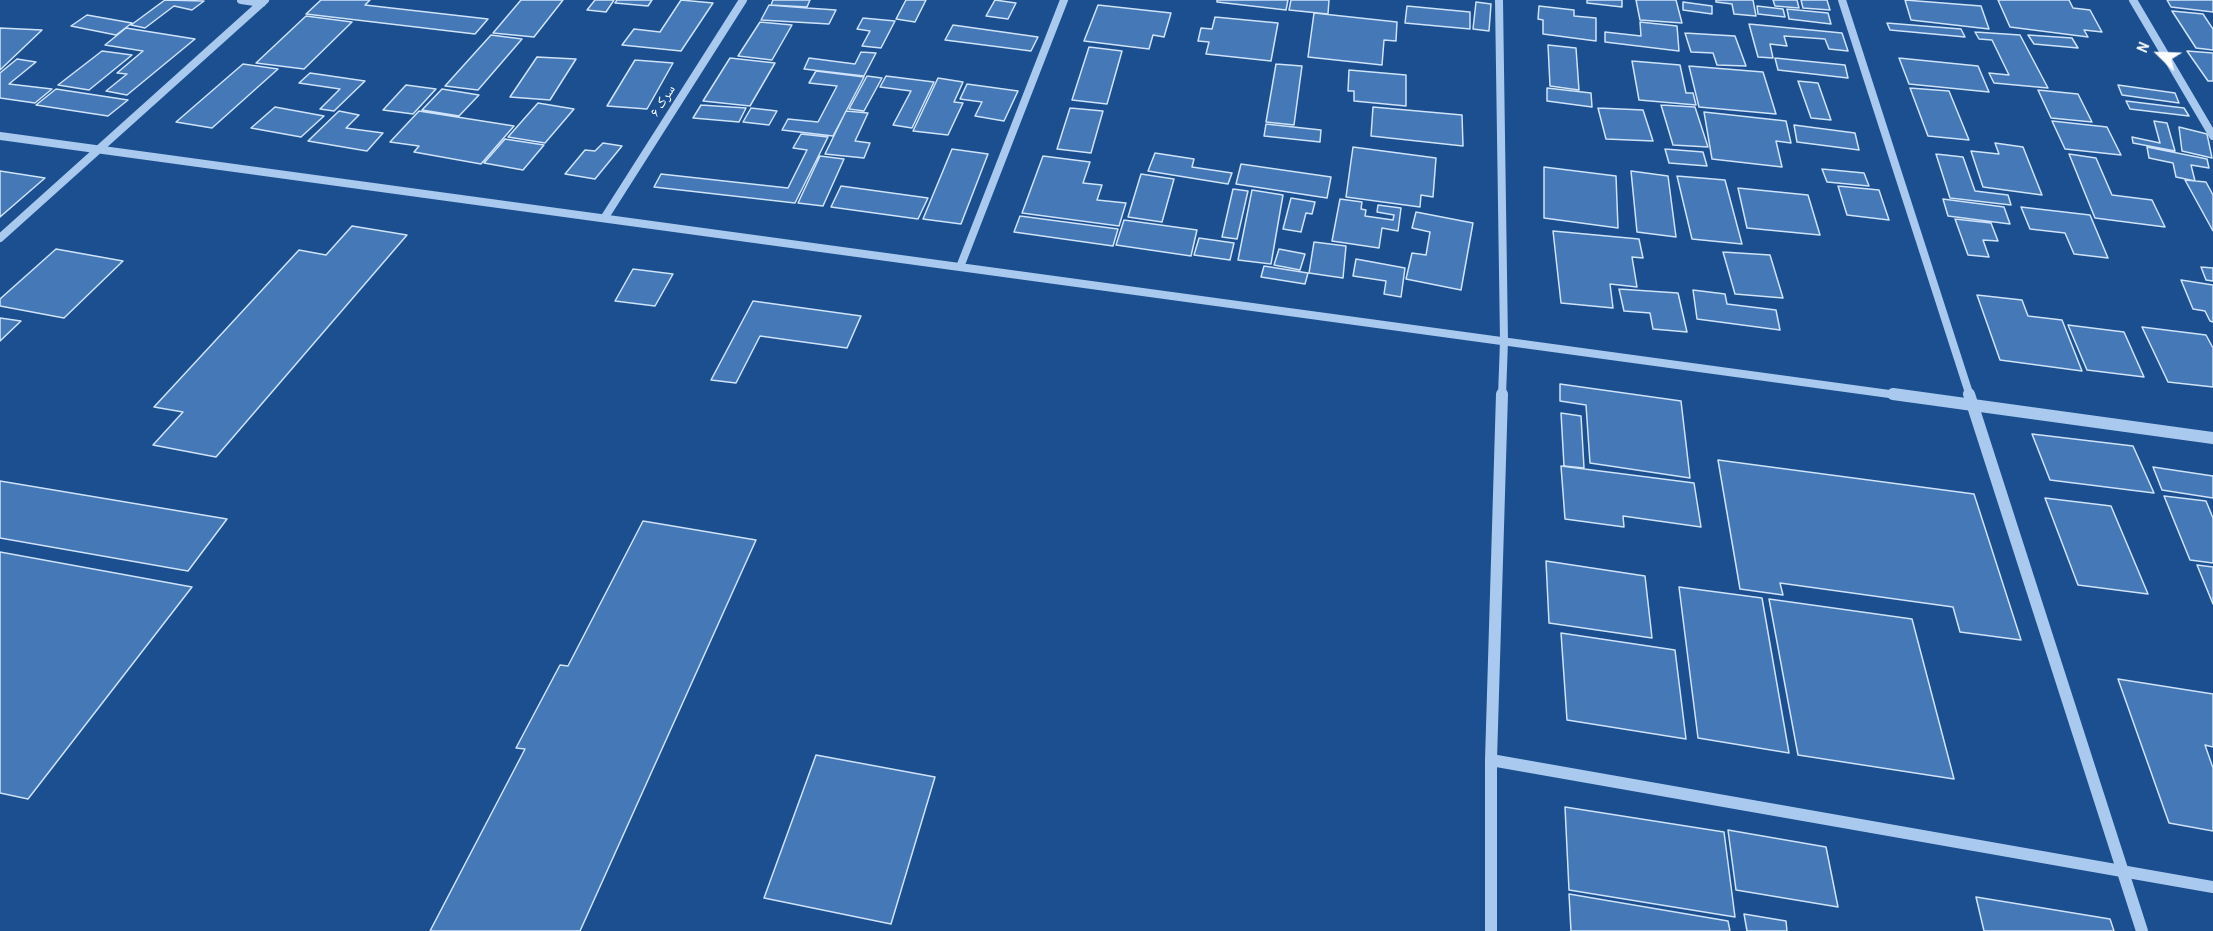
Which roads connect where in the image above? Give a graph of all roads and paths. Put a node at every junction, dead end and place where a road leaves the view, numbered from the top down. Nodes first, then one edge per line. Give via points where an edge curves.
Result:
1 (241, 0) edge
2 (743, 0) edge
3 (1064, 0) edge
4 (1499, 0) edge
5 (1842, 0) edge
6 (2133, 0) edge
7 (264, 1) edge
8 (0, 136) edge
9 (2213, 136) edge
10 (97, 149) junction
11 (605, 217) junction
12 (0, 238) edge
13 (960, 267) junction
14 (1504, 341) junction
15 (1973, 405) junction
16 (2213, 438) edge
17 (1491, 760) junction
18 (2123, 871) junction
19 (2213, 887) edge
20 (1491, 931) edge
21 (2142, 931) edge

1 - 7 street
2 - 11 street, سرک ۶
3 - 13 street
4 - 14 street
5 - 15 street
6 - 9 street
7 - 10 street
8 - 10 street
10 - 11 street
10 - 12 street
11 - 13 street
13 - 14 street
14 - 15 street
14 - 17 street
15 - 16 street
15 - 18 street
17 - 18 street
17 - 20 street
18 - 19 street
18 - 21 street

